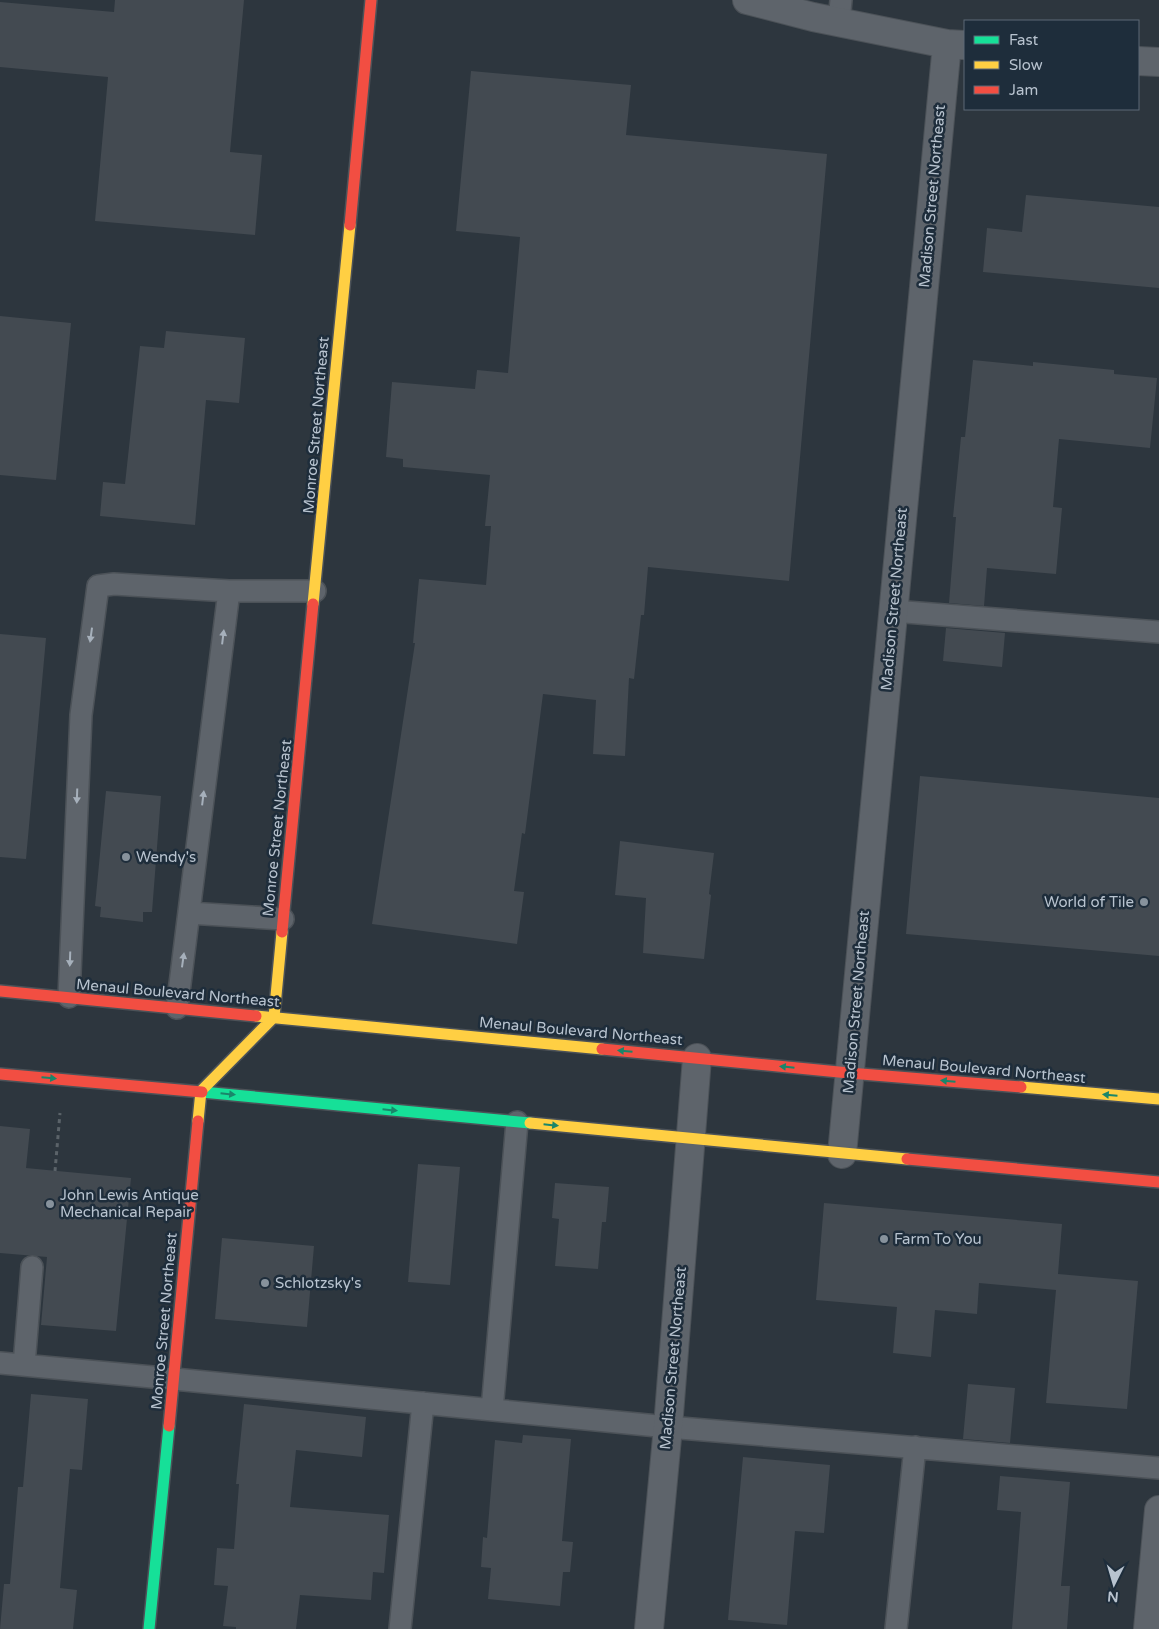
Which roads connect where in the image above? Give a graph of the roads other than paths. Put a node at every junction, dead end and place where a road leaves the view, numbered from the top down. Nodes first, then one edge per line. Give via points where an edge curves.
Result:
1 (371, 0) edge
2 (758, 1) edge
3 (840, 11) edge
4 (956, 45) edge
5 (1139, 61) edge
6 (1159, 62) edge
7 (229, 591) junction
8 (315, 591) junction
9 (893, 611) junction
10 (1159, 632) edge
11 (189, 913) junction
12 (283, 919) junction
13 (0, 991) edge
14 (69, 998) junction
15 (176, 1008) junction
16 (274, 1017) junction
17 (697, 1058) junction
18 (849, 1073) junction
19 (0, 1074) edge
20 (201, 1091) junction
21 (1159, 1099) edge
22 (517, 1122) junction
23 (690, 1139) junction
24 (842, 1154) junction
25 (1159, 1182) edge
26 (32, 1267) dead end
27 (0, 1363) edge
28 (24, 1365) junction
29 (174, 1378) junction
30 (423, 1403) junction
31 (492, 1410) junction
32 (668, 1427) junction
33 (915, 1448) junction
34 (1159, 1468) edge
35 (1159, 1510) edge
36 (149, 1629) edge
37 (400, 1629) edge
38 (649, 1629) edge
39 (896, 1629) edge
40 (1148, 1629) edge

1 - 8 main road, Monroe Street Northeast
2 - 3 street
3 - 4 street
4 - 9 street, Madison Street Northeast
5 - 6 street
7 - 8 lane
11 -> 7 lane
7 -> 14 lane via 114,584 98,586 80,715
8 - 12 main road, Monroe Street Northeast
9 - 10 lane
9 - 18 street, Madison Street Northeast
11 - 12 lane
15 -> 11 lane
12 - 16 main road, Monroe Street Northeast
13 - 14 main road, Menaul Boulevard Northeast
14 - 15 main road, Menaul Boulevard Northeast
15 - 16 main road, Menaul Boulevard Northeast
17 -> 16 main road, Menaul Boulevard Northeast
16 - 20 main road
18 -> 17 main road, Menaul Boulevard Northeast
17 - 23 street, Madison Street Northeast
21 -> 18 main road, Menaul Boulevard Northeast
18 - 24 street, Madison Street Northeast
19 -> 20 main road
20 -> 22 main road
20 - 29 main road, Monroe Street Northeast
22 -> 23 main road
22 - 31 lane
23 - 24 main road
23 - 32 street, Madison Street Northeast
24 - 25 main road
26 - 28 lane
27 - 28 lane
28 - 29 lane
29 - 30 lane
29 - 36 main road, Monroe Street Northeast
30 - 31 lane
30 - 37 lane
31 - 32 lane
32 - 33 lane
32 - 38 street, Madison Street Northeast
33 - 34 lane
33 - 39 lane
35 - 40 street

